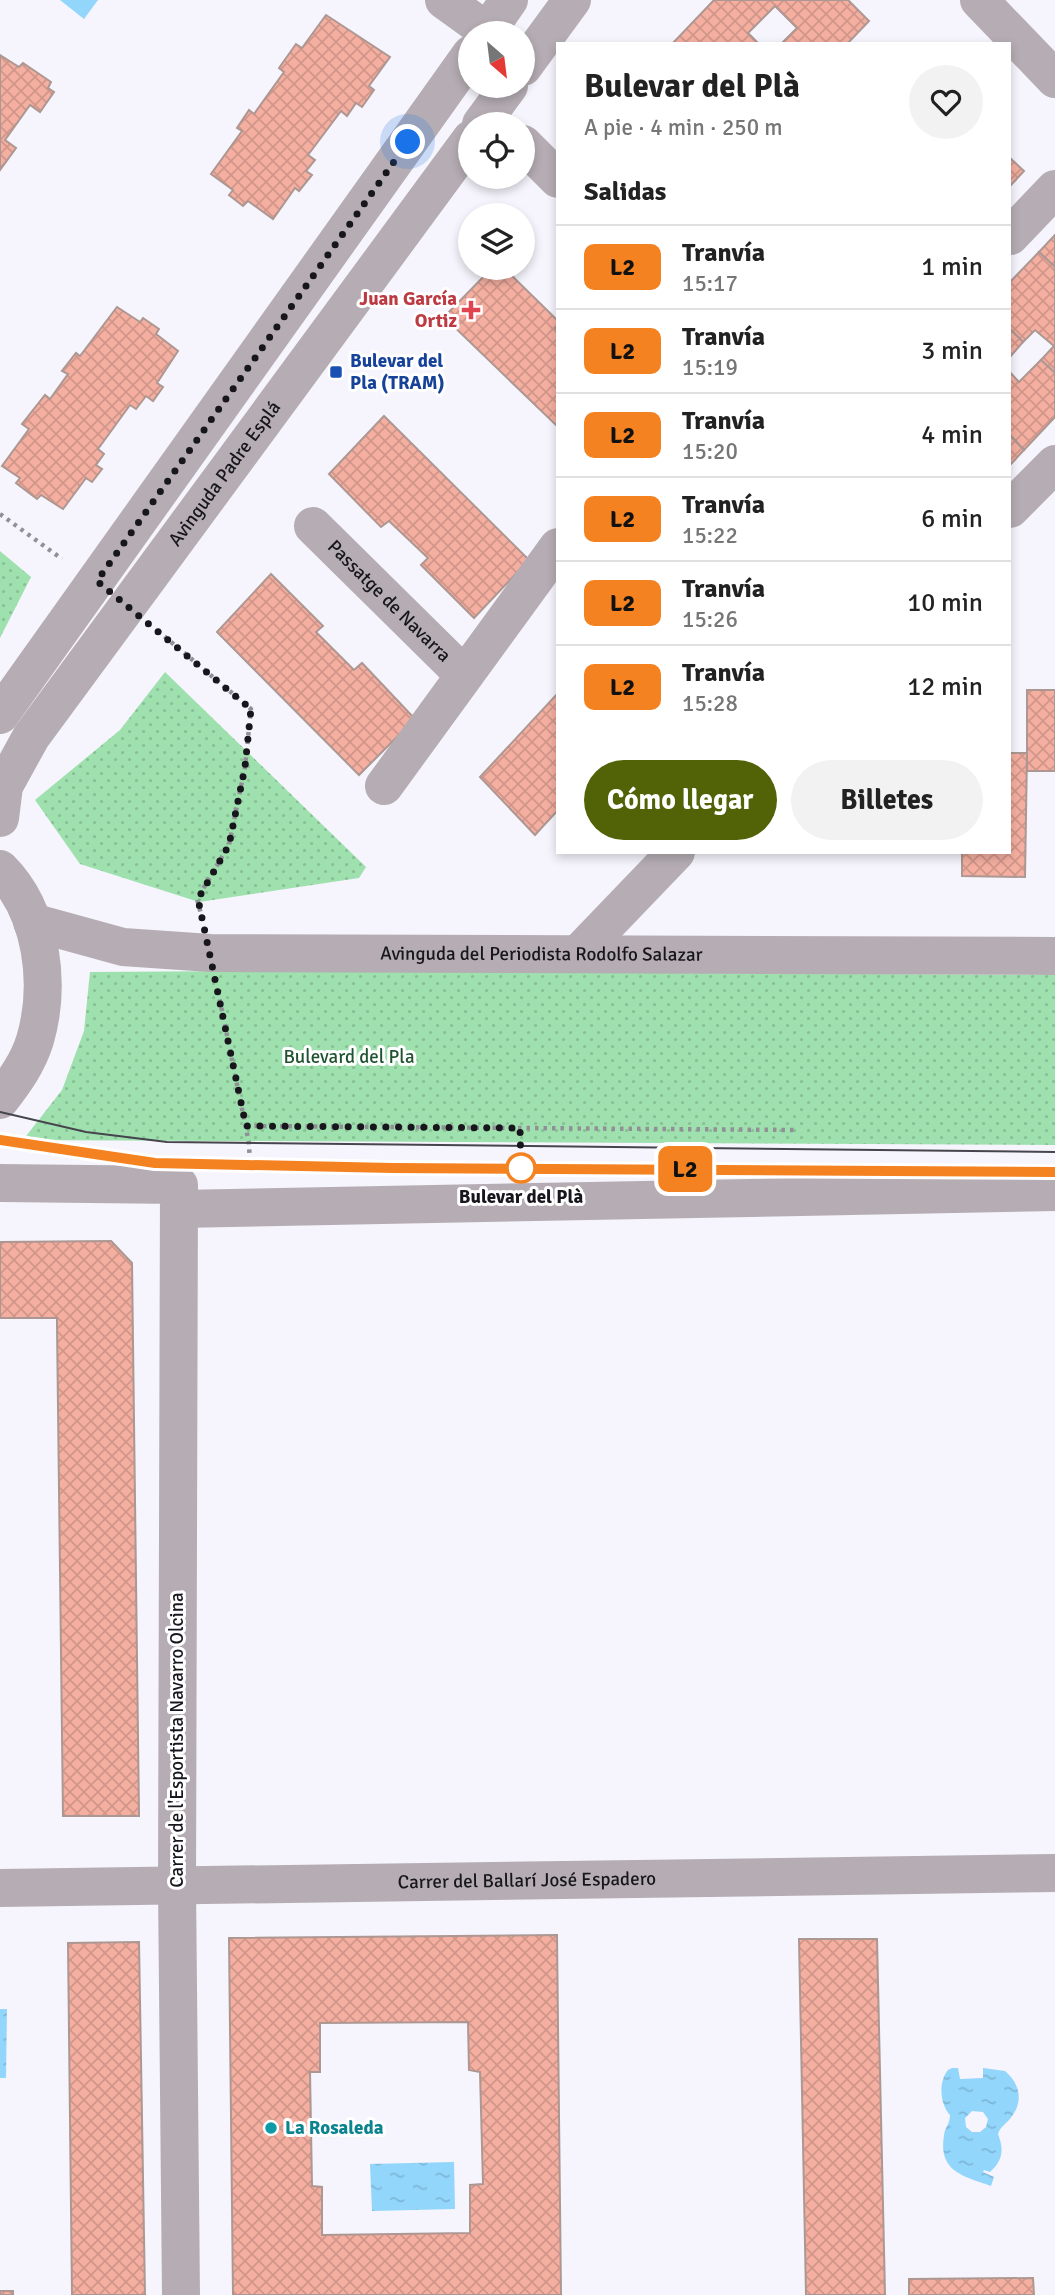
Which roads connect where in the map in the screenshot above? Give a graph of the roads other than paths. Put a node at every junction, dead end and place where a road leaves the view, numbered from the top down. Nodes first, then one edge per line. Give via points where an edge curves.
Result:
1 (444, 0) edge
2 (509, 0) edge
3 (572, 0) edge
4 (979, 0) edge
5 (464, 21) edge
6 (494, 21) edge
7 (536, 49) edge
8 (458, 71) edge
9 (1055, 79) edge
10 (535, 156) edge
11 (458, 161) edge
12 (556, 177) edge
13 (1055, 189) edge
14 (1011, 235) edge
15 (1055, 464) edge
16 (1011, 508) edge
17 (313, 526) dead end
18 (556, 550) edge
19 (464, 675) junction
20 (0, 715) edge
21 (384, 786) dead end
22 (0, 818) edge
23 (674, 854) edge
24 (2, 862) edge
25 (32, 922) junction
26 (579, 953) junction
27 (1055, 956) edge
28 (0, 1100) edge
29 (0, 1183) edge
30 (1055, 1192) edge
31 (179, 1197) junction
32 (1055, 1873) edge
33 (177, 1885) junction
34 (0, 1888) edge
35 (181, 2295) edge

1 - 5 street
2 - 6 street
3 - 7 street
4 - 9 street
8 - 20 street
10 - 12 street
11 - 22 street, Avinguda Padre Esplá via 31,737 4,786
13 - 14 street
15 - 16 street
17 - 19 street, Passatge de Navarra
18 - 19 street
19 - 21 street
23 - 26 street
24 - 25 street
25 - 26 street, Avinguda del Periodista Rodolfo Salazar via 123,947 210,953
25 - 28 street via 42,961 43,1002 34,1042 17,1079
26 - 27 street, Avinguda del Periodista Rodolfo Salazar
29 - 31 street
30 - 31 street
31 - 33 street, Carrer de l'Esportista Navarro Olcina
32 - 33 street, Carrer del Ballarí José Espadero
33 - 34 street, Carrer del Ballarí José Espadero
33 - 35 street, Carrer de l'Esportista Navarro Olcina

